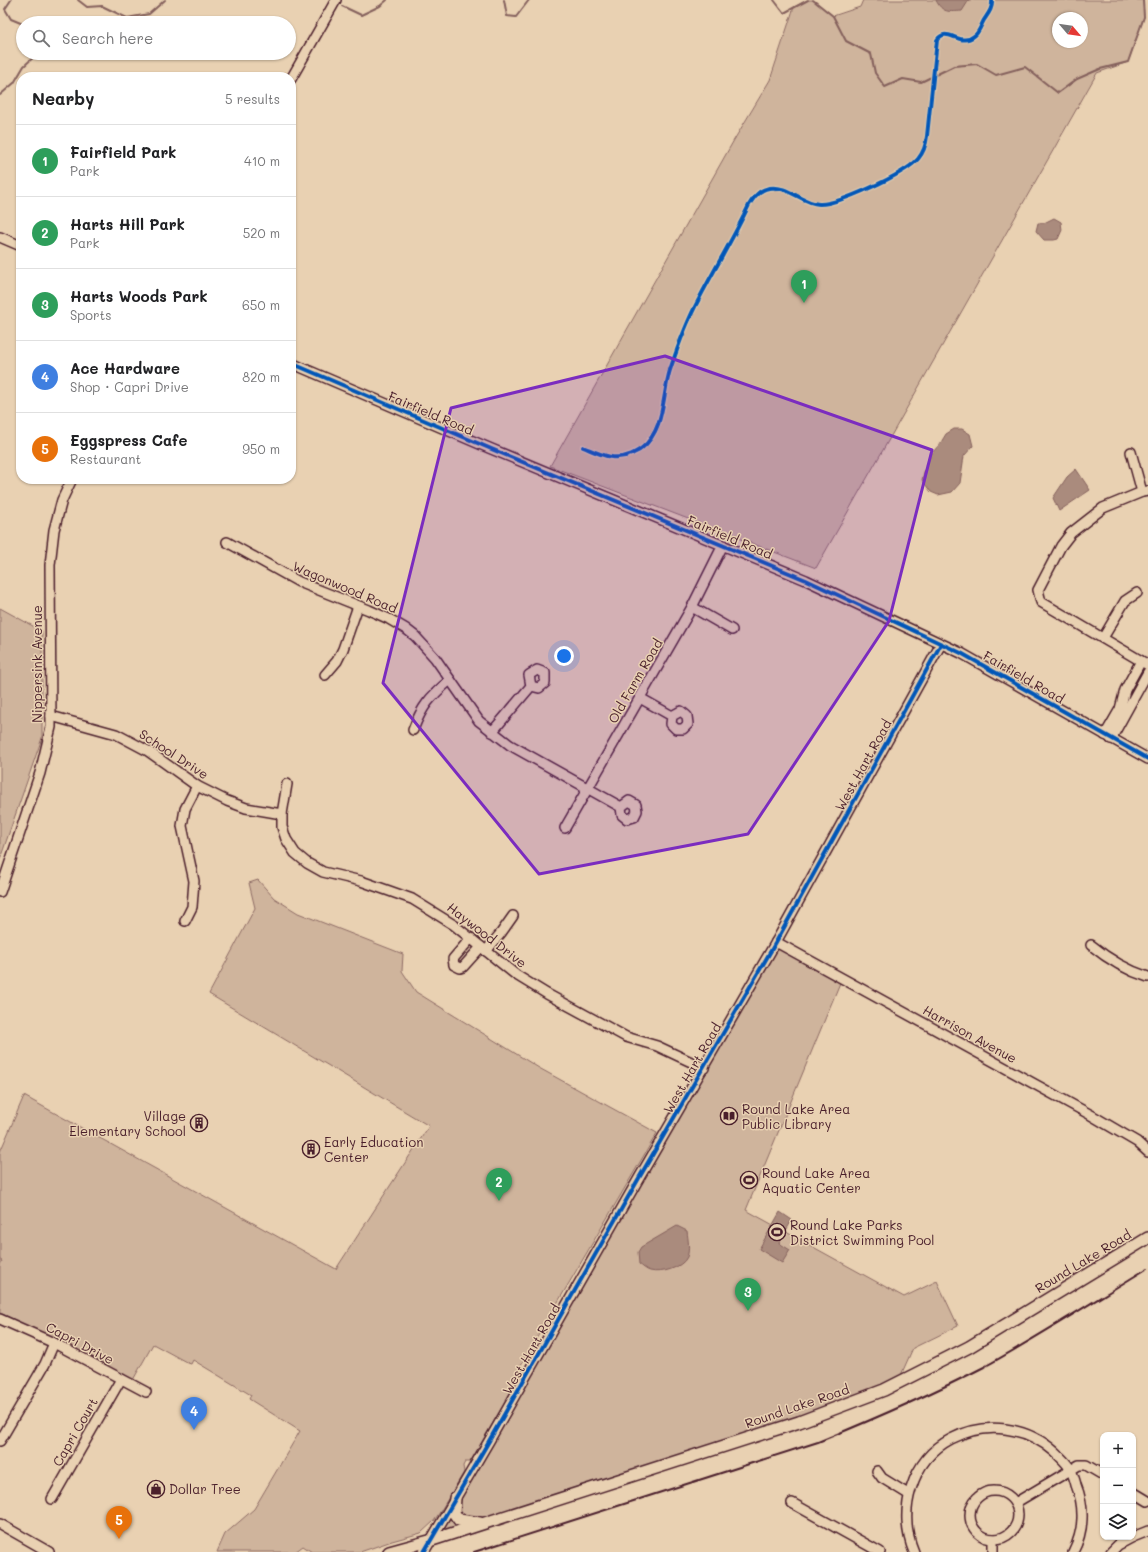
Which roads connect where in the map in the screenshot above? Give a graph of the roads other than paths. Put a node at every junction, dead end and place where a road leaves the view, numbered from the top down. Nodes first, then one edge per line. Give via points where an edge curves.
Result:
1 (336, 0) edge
2 (295, 72) edge
3 (0, 237) edge
4 (16, 244) edge
5 (296, 365) edge
6 (1131, 452) dead end
7 (70, 484) edge
8 (1145, 491) edge
9 (227, 542) dead end
10 (723, 545) junction
11 (1137, 593) dead end
12 (358, 606) junction
13 (692, 607) junction
14 (732, 630) dead end
15 (1103, 638) junction
16 (941, 644) junction
17 (1145, 663) edge
18 (1148, 672) edge
19 (325, 675) dead end
20 (450, 680) junction
21 (531, 686) dead end
22 (640, 698) junction
23 (51, 716) junction
24 (672, 716) dead end
25 (413, 730) dead end
26 (492, 732) junction
27 (1108, 737) junction
28 (1148, 759) edge
29 (287, 784) dead end
30 (197, 786) junction
31 (588, 789) junction
32 (621, 807) dead end
33 (282, 814) junction
34 (565, 828) dead end
35 (0, 892) edge
36 (513, 916) dead end
37 (185, 921) dead end
38 (471, 938) junction
39 (776, 942) junction
40 (1091, 945) dead end
41 (484, 949) junction
42 (1148, 977) edge
43 (704, 1068) junction
44 (1148, 1150) edge
45 (1148, 1238) edge
46 (0, 1319) edge
47 (54, 1342) junction
48 (121, 1379) junction
49 (146, 1392) dead end
50 (0, 1441) edge
51 (1071, 1470) junction
52 (877, 1472) dead end
53 (1100, 1473) edge
54 (908, 1494) junction
55 (1136, 1494) edge
56 (455, 1498) junction
57 (52, 1499) dead end
58 (1148, 1501) edge
59 (792, 1503) dead end
60 (1015, 1503) junction
61 (0, 1524) edge
62 (484, 1524) junction
63 (1148, 1530) edge
64 (1136, 1536) edge
65 (992, 1539) junction
66 (1127, 1540) edge
67 (430, 1542) junction
68 (49, 1552) edge
69 (391, 1552) edge
70 (424, 1552) edge
71 (880, 1552) edge
72 (914, 1552) edge
73 (993, 1552) edge
74 (1073, 1552) edge
75 (1111, 1552) edge

1 - 2 street
3 - 4 street
5 - 10 street, Fairfield Road
6 - 8 street
7 - 23 street, Nippersink Avenue via 62,500 54,530 50,565
8 - 15 street via 1103,508 1071,533 1061,546 1038,590 1041,602
9 - 12 street, Wagonwood Road via 298,582
10 - 13 street, Old Farm Road
10 - 16 street, Fairfield Road via 806,580
11 - 15 street via 1125,601
12 - 19 street via 343,649
12 - 20 street, Wagonwood Road via 389,619 415,636
13 - 14 street
13 - 22 street, Old Farm Road
15 - 17 street
16 - 27 street, Fairfield Road
16 - 39 street, West Hart Road
17 - 27 street via 1125,690
18 - 27 street
20 - 25 street via 426,702
20 - 26 street, Wagonwood Road via 479,721
21 - 26 street
22 - 24 street
22 - 31 street, Old Farm Road
23 - 30 street, School Drive via 116,734 148,751
23 - 35 street, Nippersink Avenue via 51,727 40,773
26 - 31 street, Wagonwood Road
27 - 28 street, Fairfield Road
29 - 33 street, Haywood Drive
30 - 33 street, School Drive via 246,808
30 - 37 street via 185,809 182,826 194,881 192,907
31 - 32 street, Wagonwood Road
31 - 34 street, Old Farm Road
33 - 38 street, Haywood Drive via 282,827 286,839 295,853 307,863 323,872 361,881 412,899
36 - 41 street via 501,934
38 - 41 street, Haywood Drive
38 - 41 street via 453,959 454,965 463,967
39 - 43 street, West Hart Road
39 - 44 street, Harrison Avenue via 1091,1115
40 - 42 street via 1106,958
41 - 43 street, Haywood Drive via 516,975 590,1018 626,1037 657,1046
43 - 56 street, West Hart Road
45 - 62 main road, Round Lake Road via 969,1347 884,1390 799,1422
46 - 47 street, Capri Drive
47 - 48 street, Capri Drive
47 - 50 street via 45,1364
48 - 49 street, Capri Drive
48 - 57 street, Capri Court
51 - 53 street via 1079,1465 1086,1465
51 - 54 street via 1048,1446 1032,1436 1013,1429 992,1428 968,1432 950,1439 938,1448 922,1466
51 - 60 street
51 - 74 street via 1082,1510 1081,1527
52 - 54 street
54 - 72 street via 908,1533
55 - 58 street
56 - 62 main road via 454,1513 459,1520
56 - 67 street, West Hart Road
59 - 71 street
60 - 65 street via 1018,1510 1016,1525 1007,1536
60 - 65 street via 1003,1492 995,1491 986,1492 973,1502 970,1510 972,1526 985,1538
61 - 68 street
62 - 67 main road, Round Lake Road
63 - 64 street
65 - 73 street
66 - 75 street
67 - 69 main road, Round Lake Road
67 - 70 street, West Hart Road

